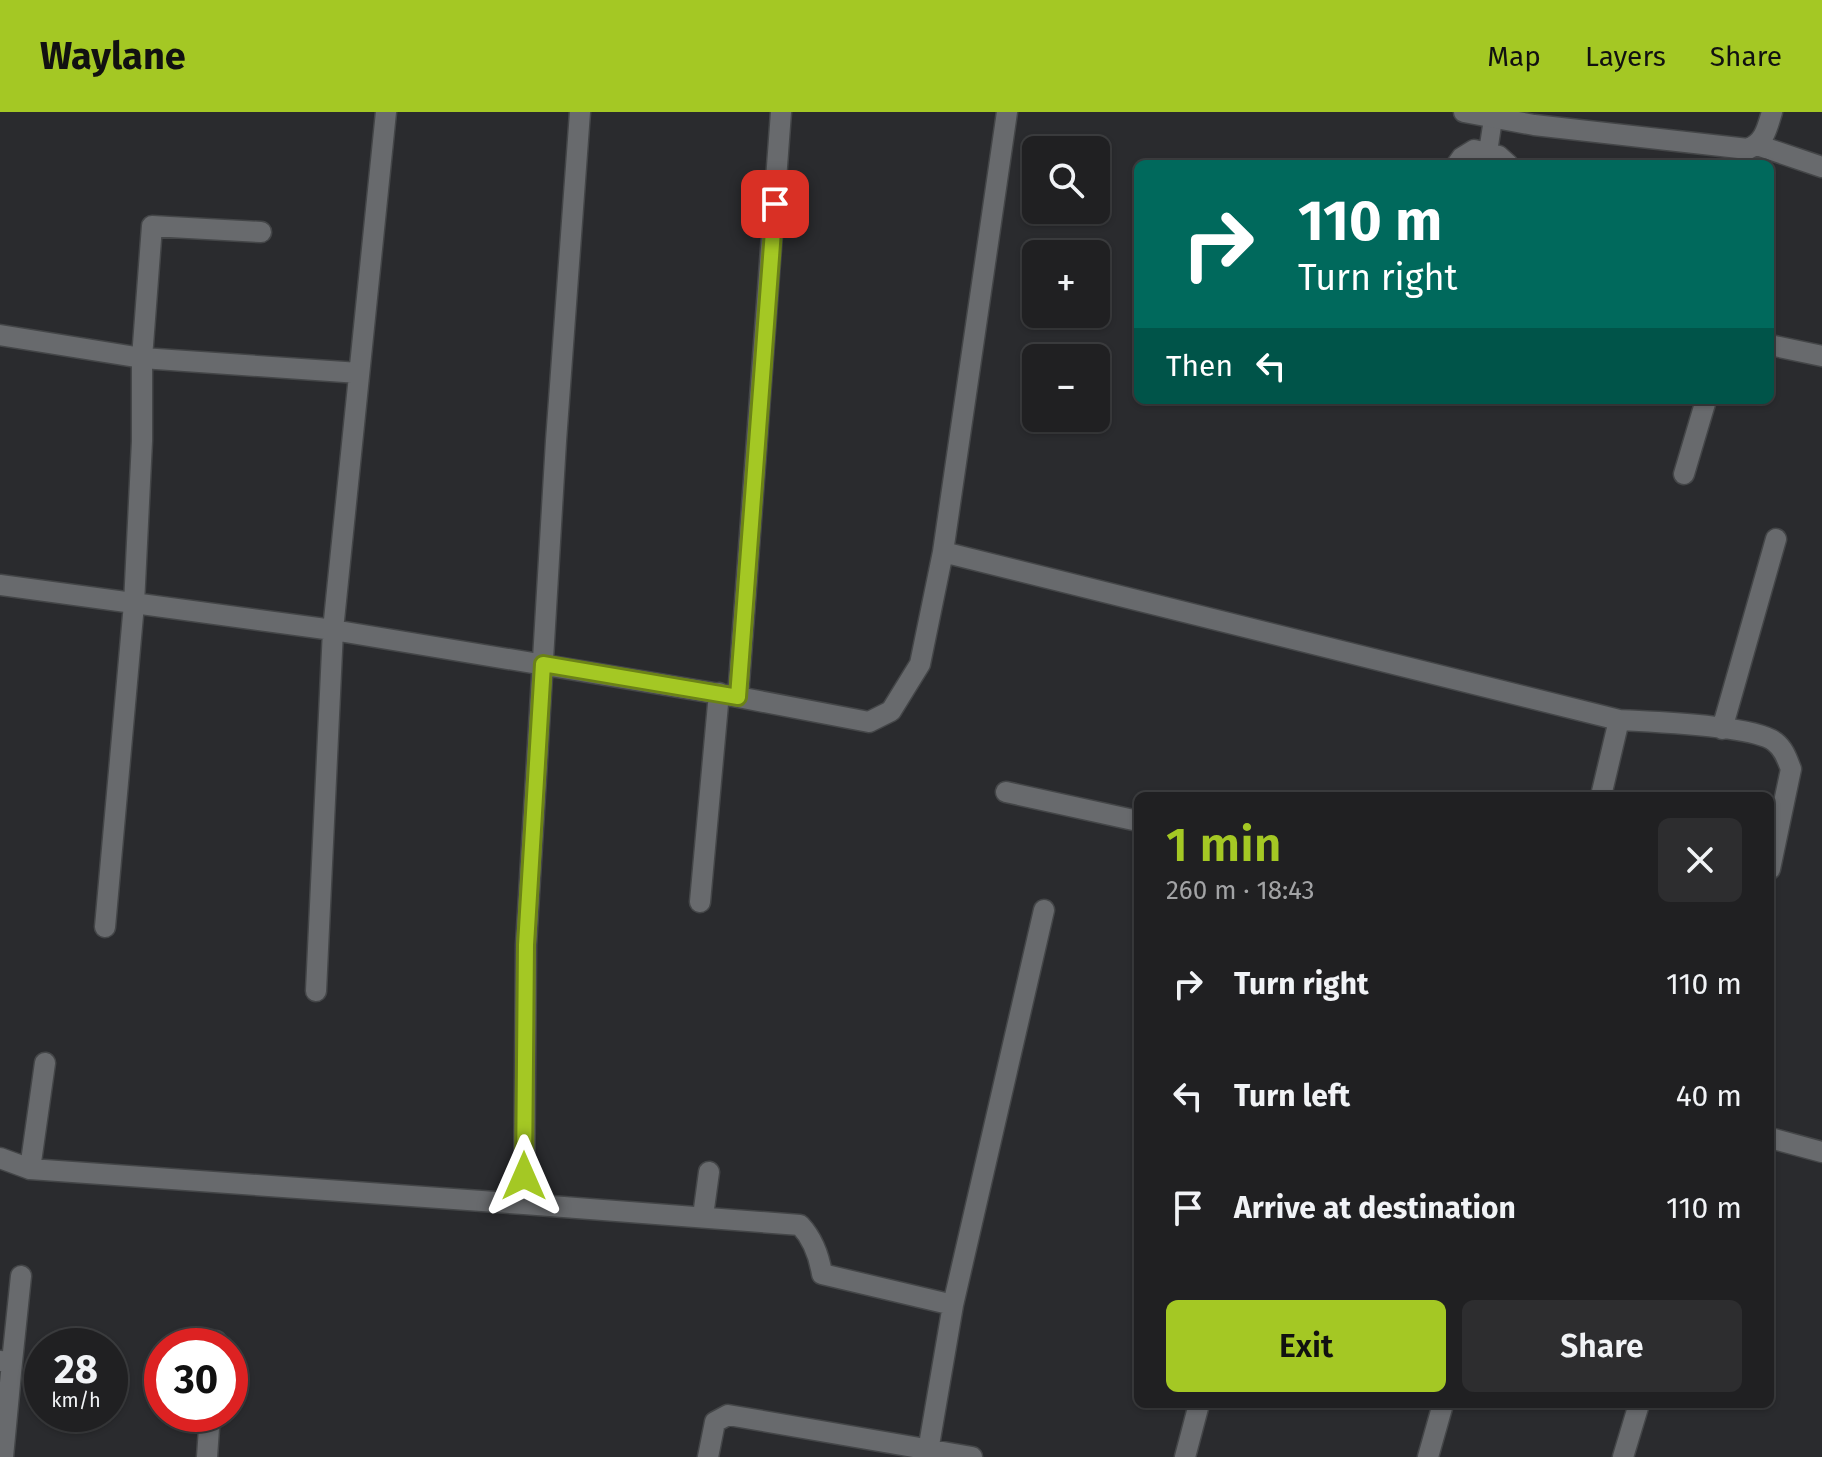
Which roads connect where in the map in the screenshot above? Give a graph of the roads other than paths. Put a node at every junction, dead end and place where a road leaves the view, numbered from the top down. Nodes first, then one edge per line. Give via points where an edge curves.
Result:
1 (386, 112) edge
2 (580, 112) edge
3 (781, 112) edge
4 (1007, 112) edge
5 (1464, 112) edge
6 (1772, 112) edge
7 (1535, 118) edge
8 (1493, 119) junction
9 (1757, 145) junction
10 (1488, 152) junction
11 (1459, 160) edge
12 (1505, 160) edge
13 (1822, 167) edge
14 (261, 232) dead end
15 (0, 335) edge
16 (1774, 346) edge
17 (1822, 356) edge
18 (142, 358) junction
19 (359, 373) junction
20 (1705, 404) edge
21 (1684, 474) dead end
22 (1776, 539) dead end
23 (943, 552) junction
24 (0, 585) edge
25 (134, 604) junction
26 (333, 630) junction
27 (543, 664) junction
28 (728, 695) junction
29 (1619, 720) junction
30 (1722, 729) junction
31 (1006, 792) dead end
32 (1602, 792) edge
33 (1134, 820) edge
34 (1774, 852) edge
35 (700, 902) dead end
36 (1044, 910) dead end
37 (105, 927) dead end
38 (316, 991) dead end
39 (45, 1063) dead end
40 (1774, 1139) edge
41 (1822, 1152) edge
42 (0, 1158) edge
43 (30, 1169) junction
44 (709, 1172) dead end
45 (524, 1204) junction
46 (703, 1216) junction
47 (21, 1276) dead end
48 (953, 1305) junction
49 (6, 1361) edge
50 (1198, 1408) edge
51 (1442, 1408) edge
52 (1638, 1408) edge
53 (209, 1432) edge
54 (928, 1452) edge
55 (3, 1457) edge
56 (207, 1457) edge
57 (708, 1457) edge
58 (972, 1457) edge
59 (1185, 1457) edge
60 (1428, 1457) edge
61 (1623, 1457) edge

1 - 19 street
2 - 27 street
3 - 28 street
4 - 23 street
5 - 8 street
6 - 9 street
7 - 8 street
7 - 9 street via 1734,148
8 - 10 lane
9 - 13 street
10 - 11 lane via 1474,149
10 - 12 lane
14 - 18 street via 152,226
15 - 18 street
16 - 17 street
18 - 19 street
18 - 25 street
19 - 26 street
20 - 21 street
22 - 30 street
23 - 28 street via 920,664 891,711 869,722
23 - 29 street
24 - 25 street
25 - 26 street
25 - 37 street
26 - 27 street
26 - 38 street
27 - 28 street
27 - 45 street via 526,945
28 - 35 street
29 - 30 street
29 - 32 street
30 - 34 street via 1775,741 1786,754 1789,786
31 - 33 street
36 - 48 street
39 - 43 street
40 - 41 street
42 - 43 street
43 - 45 street
44 - 46 street
45 - 46 street
46 - 48 street via 800,1225 819,1257 822,1274
47 - 49 street
48 - 54 street
49 - 55 street
50 - 59 street
51 - 60 street
52 - 61 street
53 - 56 street
54 - 57 street via 728,1415 715,1422
54 - 58 street

